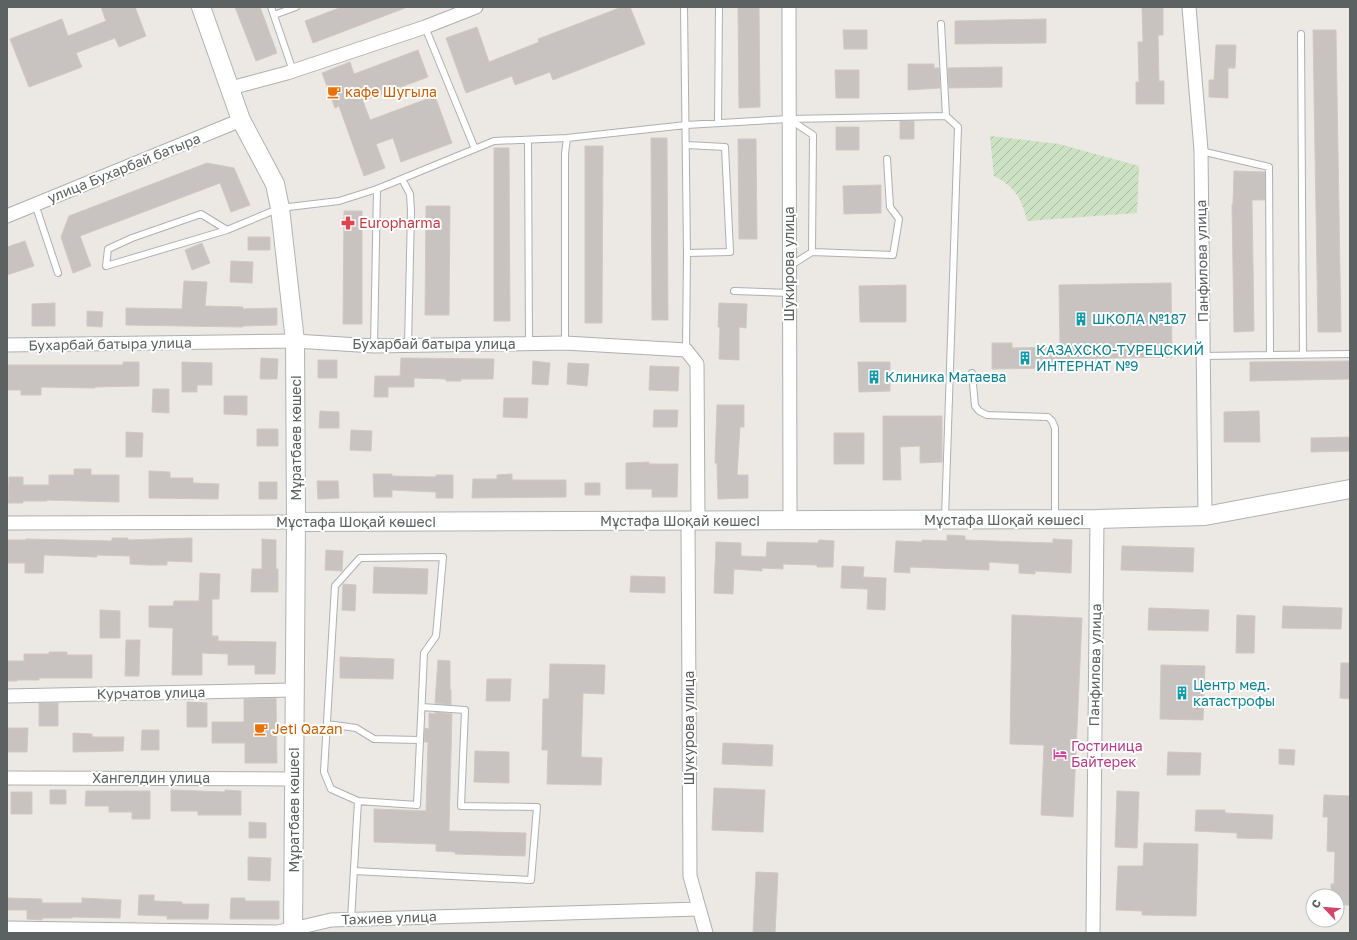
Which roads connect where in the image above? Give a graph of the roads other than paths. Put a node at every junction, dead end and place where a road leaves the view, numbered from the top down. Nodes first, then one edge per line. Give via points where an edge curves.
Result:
1 (200, 7) edge
2 (271, 7) edge
3 (296, 7) edge
4 (476, 7) edge
5 (684, 7) edge
6 (719, 7) edge
7 (789, 7) edge
8 (1189, 7) edge
9 (274, 15) junction
10 (941, 24) dead end
11 (425, 27) junction
12 (1301, 34) dead end
13 (293, 71) junction
14 (231, 88) junction
15 (946, 116) junction
16 (789, 119) junction
17 (241, 120) junction
18 (718, 123) junction
19 (686, 125) junction
20 (567, 138) junction
21 (528, 140) junction
22 (687, 145) junction
23 (476, 149) junction
24 (1201, 150) junction
25 (887, 159) dead end
26 (402, 179) junction
27 (377, 189) junction
28 (35, 204) junction
29 (280, 208) junction
30 (7, 216) edge
31 (227, 230) junction
32 (812, 252) junction
33 (688, 253) junction
34 (789, 266) junction
35 (58, 273) dead end
36 (734, 291) dead end
37 (789, 293) junction
38 (295, 341) junction
39 (565, 343) junction
40 (529, 344) junction
41 (7, 345) edge
42 (374, 346) junction
43 (408, 346) junction
44 (686, 350) junction
45 (1350, 354) edge
46 (1270, 355) junction
47 (1303, 355) junction
48 (1203, 356) junction
49 (972, 373) dead end
50 (1350, 489) edge
51 (1205, 516) junction
52 (1055, 519) junction
53 (1097, 519) junction
54 (790, 520) junction
55 (945, 520) junction
56 (693, 521) junction
57 (296, 522) junction
58 (7, 523) edge
59 (294, 690) junction
60 (7, 696) edge
61 (422, 707) junction
62 (327, 724) junction
63 (420, 740) junction
64 (7, 778) edge
65 (294, 779) junction
66 (358, 801) junction
67 (354, 871) junction
68 (700, 909) junction
69 (351, 920) junction
70 (7, 928) edge
71 (293, 931) edge
72 (706, 933) edge
73 (1093, 933) edge

1 - 14 street, Мұратбаев көшесі
2 - 9 lane
3 - 9 lane
4 - 11 street
5 - 19 lane
6 - 18 lane
7 - 16 street, Шукирова улица
8 - 24 street, Панфилова улица
9 - 13 lane
10 - 15 lane
11 - 13 street
11 - 23 lane
12 - 47 lane
13 - 14 street
14 - 17 street, Мұратбаев көшесі
15 - 16 lane
15 - 55 lane via 958,126
16 - 18 lane
16 - 32 lane via 813,135
16 - 34 street, Шукирова улица
17 - 28 street, улица Бухарбай батыра
17 - 29 street, Мұратбаев көшесі via 275,184
18 - 19 lane
19 - 20 lane
19 - 22 lane
20 - 21 lane
20 - 39 lane
21 - 23 lane via 494,141
21 - 40 lane
22 - 33 lane
22 - 33 lane via 725,147 730,252
23 - 26 lane
24 - 46 lane via 1269,167
24 - 48 street, Панфилова улица
25 - 32 lane via 890,207 899,219 893,255
26 - 27 lane
26 - 43 lane via 410,194 411,211
27 - 29 lane via 339,201
27 - 42 lane
28 - 30 street, улица Бухарбай батыра
28 - 35 lane
29 - 31 lane
29 - 38 street, Мұратбаев көшесі
31 - 31 lane via 121,262 106,266 108,249 201,214
32 - 34 lane
33 - 44 lane
34 - 37 street, Шукирова улица
36 - 37 lane
37 - 54 street, Шукирова улица
38 - 41 street, Бухарбай батыра улица
38 - 42 street, Бухарбай батыра улица
38 - 57 street, Мұратбаев көшесі
39 - 40 street, Бухарбай батыра улица
39 - 44 street, Бухарбай батыра улица
40 - 43 street, Бухарбай батыра улица
42 - 43 street, Бухарбай батыра улица
44 - 56 street via 698,364
45 - 47 lane
46 - 47 lane
46 - 48 lane
48 - 51 street, Панфилова улица
49 - 52 lane via 975,406 979,411 987,415 1048,418 1052,421 1055,428
50 - 51 street, Мұстафа Шоқай көшесі
51 - 53 street, Мұстафа Шоқай көшесі
52 - 53 street, Мұстафа Шоқай көшесі
52 - 55 street, Мұстафа Шоқай көшесі
53 - 73 street, Панфилова улица
54 - 55 street, Мұстафа Шоқай көшесі
54 - 56 street, Мұстафа Шоқай көшесі
56 - 57 street, Мұстафа Шоқай көшесі
56 - 68 street, Шукурова улица via 690,876
57 - 58 street, Мұстафа Шоқай көшесі
57 - 59 street, Мұратбаев көшесі
59 - 60 street, Курчатов улица
59 - 65 street, Мұратбаев көшесі
61 - 62 lane via 424,653 436,636 443,557 360,558 335,586
61 - 63 lane
61 - 67 lane via 465,710 461,806 537,807 531,880
62 - 63 lane via 356,728 374,739
62 - 66 lane via 324,772 331,789
63 - 66 lane via 417,805
64 - 65 street, Хангелдин улица
65 - 71 street, Мұратбаев көшесі
66 - 67 lane
67 - 69 lane
68 - 69 street, Тажиев улица
68 - 72 street, Шукурова улица
69 - 71 street, Тажиев улица via 331,920
70 - 71 street, Тажиев улица

